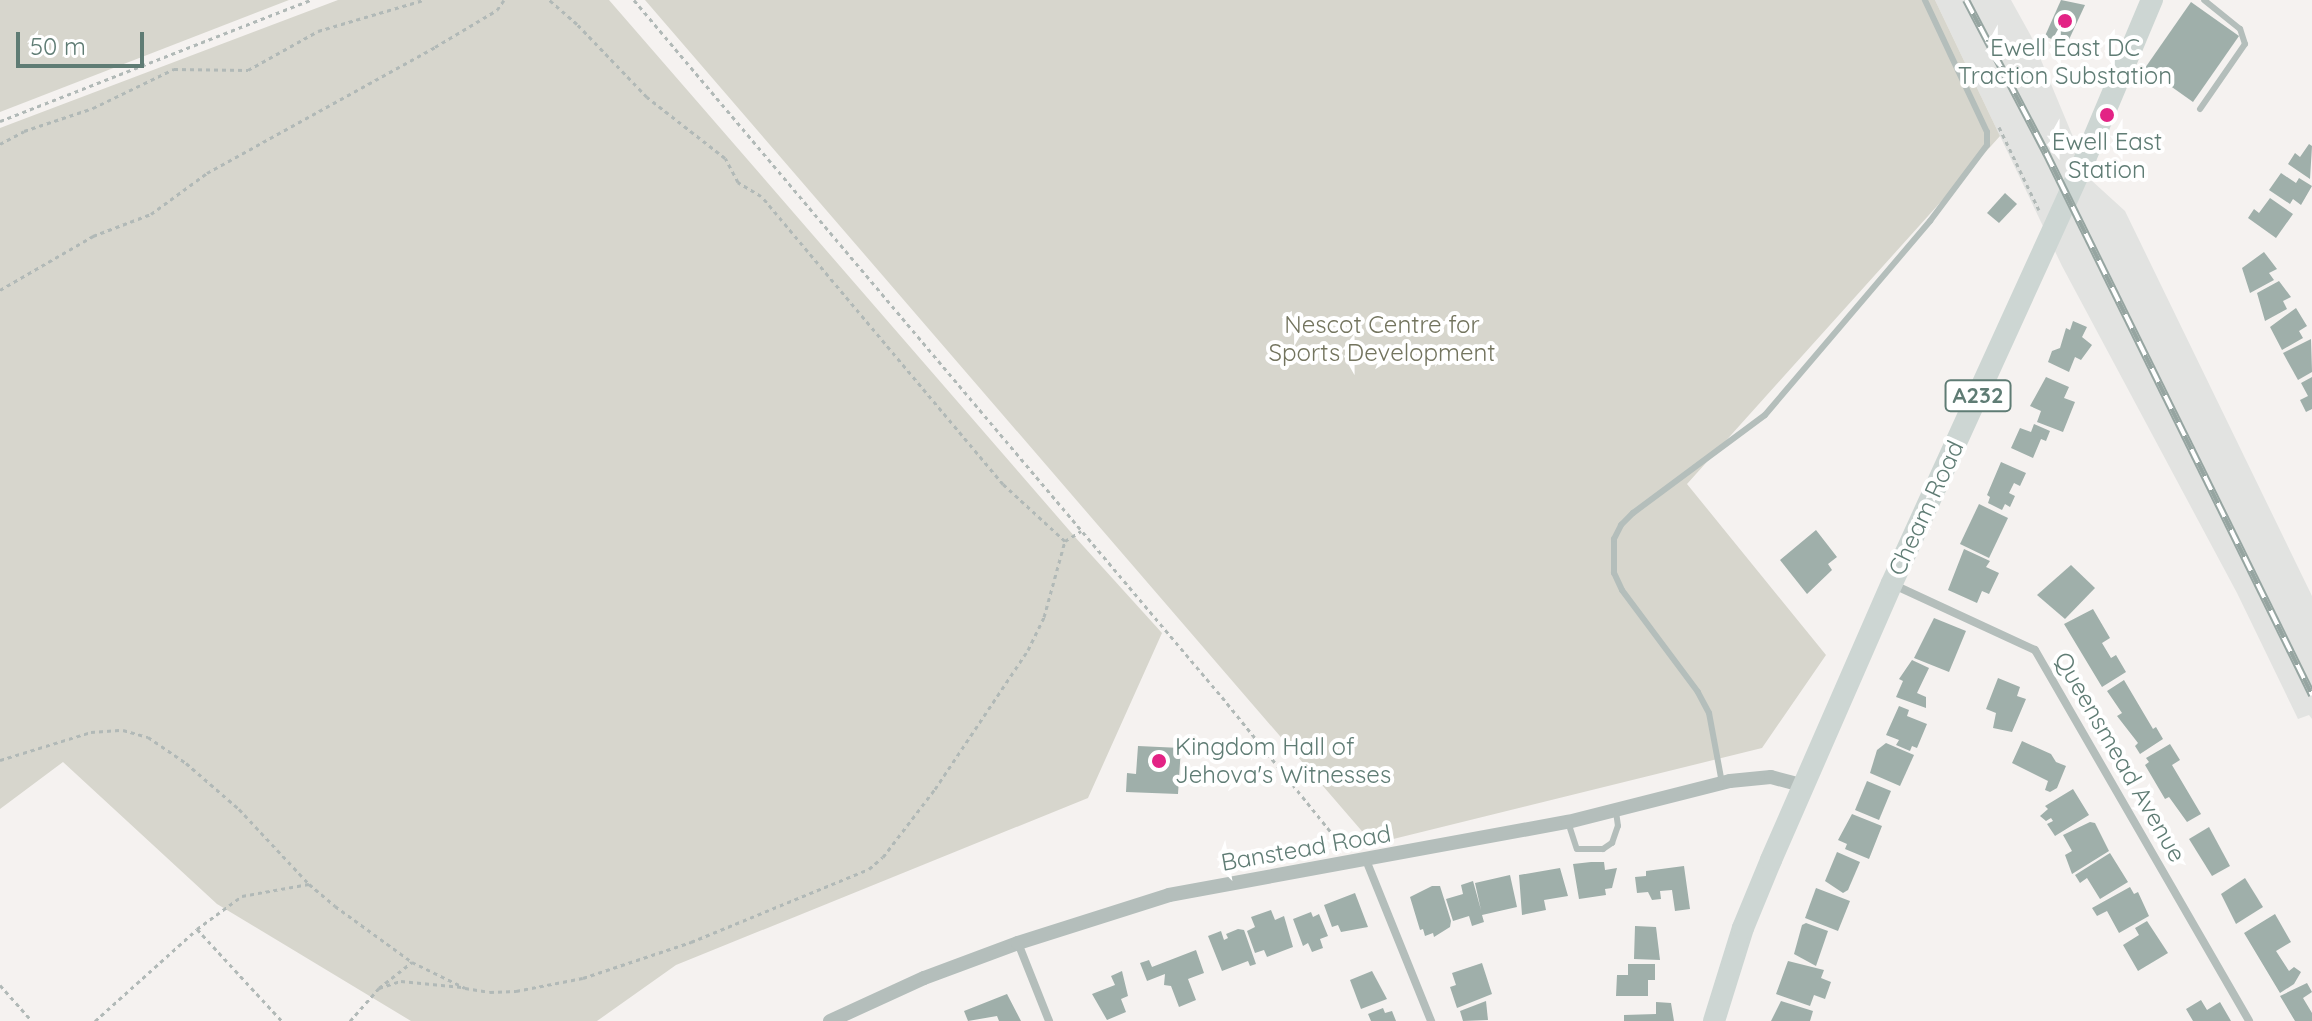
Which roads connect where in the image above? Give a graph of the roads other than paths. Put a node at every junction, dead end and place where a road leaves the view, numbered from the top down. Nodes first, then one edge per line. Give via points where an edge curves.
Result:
1 (1925, 0) edge
2 (2155, 0) edge
3 (2204, 0) edge
4 (2200, 109) dead end
5 (1892, 583) junction
6 (1722, 783) junction
7 (1804, 786) junction
8 (1616, 811) junction
9 (1568, 822) junction
10 (1366, 860) junction
11 (1018, 943) junction
12 (830, 1021) edge
13 (1049, 1021) edge
14 (1431, 1021) edge
15 (1714, 1021) edge
16 (2249, 1021) edge

1 - 6 lane via 1987,132 1987,145 1930,221 1765,415 1633,513 1614,539 1614,573 1622,590 1709,713
2 - 5 highway, Cheam Road / A232
3 - 4 lane via 2240,29 2245,44
5 - 7 highway, Cheam Road / A232
5 - 16 street, Queensmead Avenue via 2035,650
6 - 7 street, Banstead Road via 1771,777
6 - 8 street, Banstead Road
7 - 15 highway, Cheam Road / A232 via 1743,928
8 - 9 street, Banstead Road
8 - 9 lane via 1618,826 1612,843 1603,849 1577,849
9 - 10 street, Banstead Road
10 - 11 street, Banstead Road via 1169,895
10 - 14 street
11 - 12 street, Banstead Road
11 - 13 street

